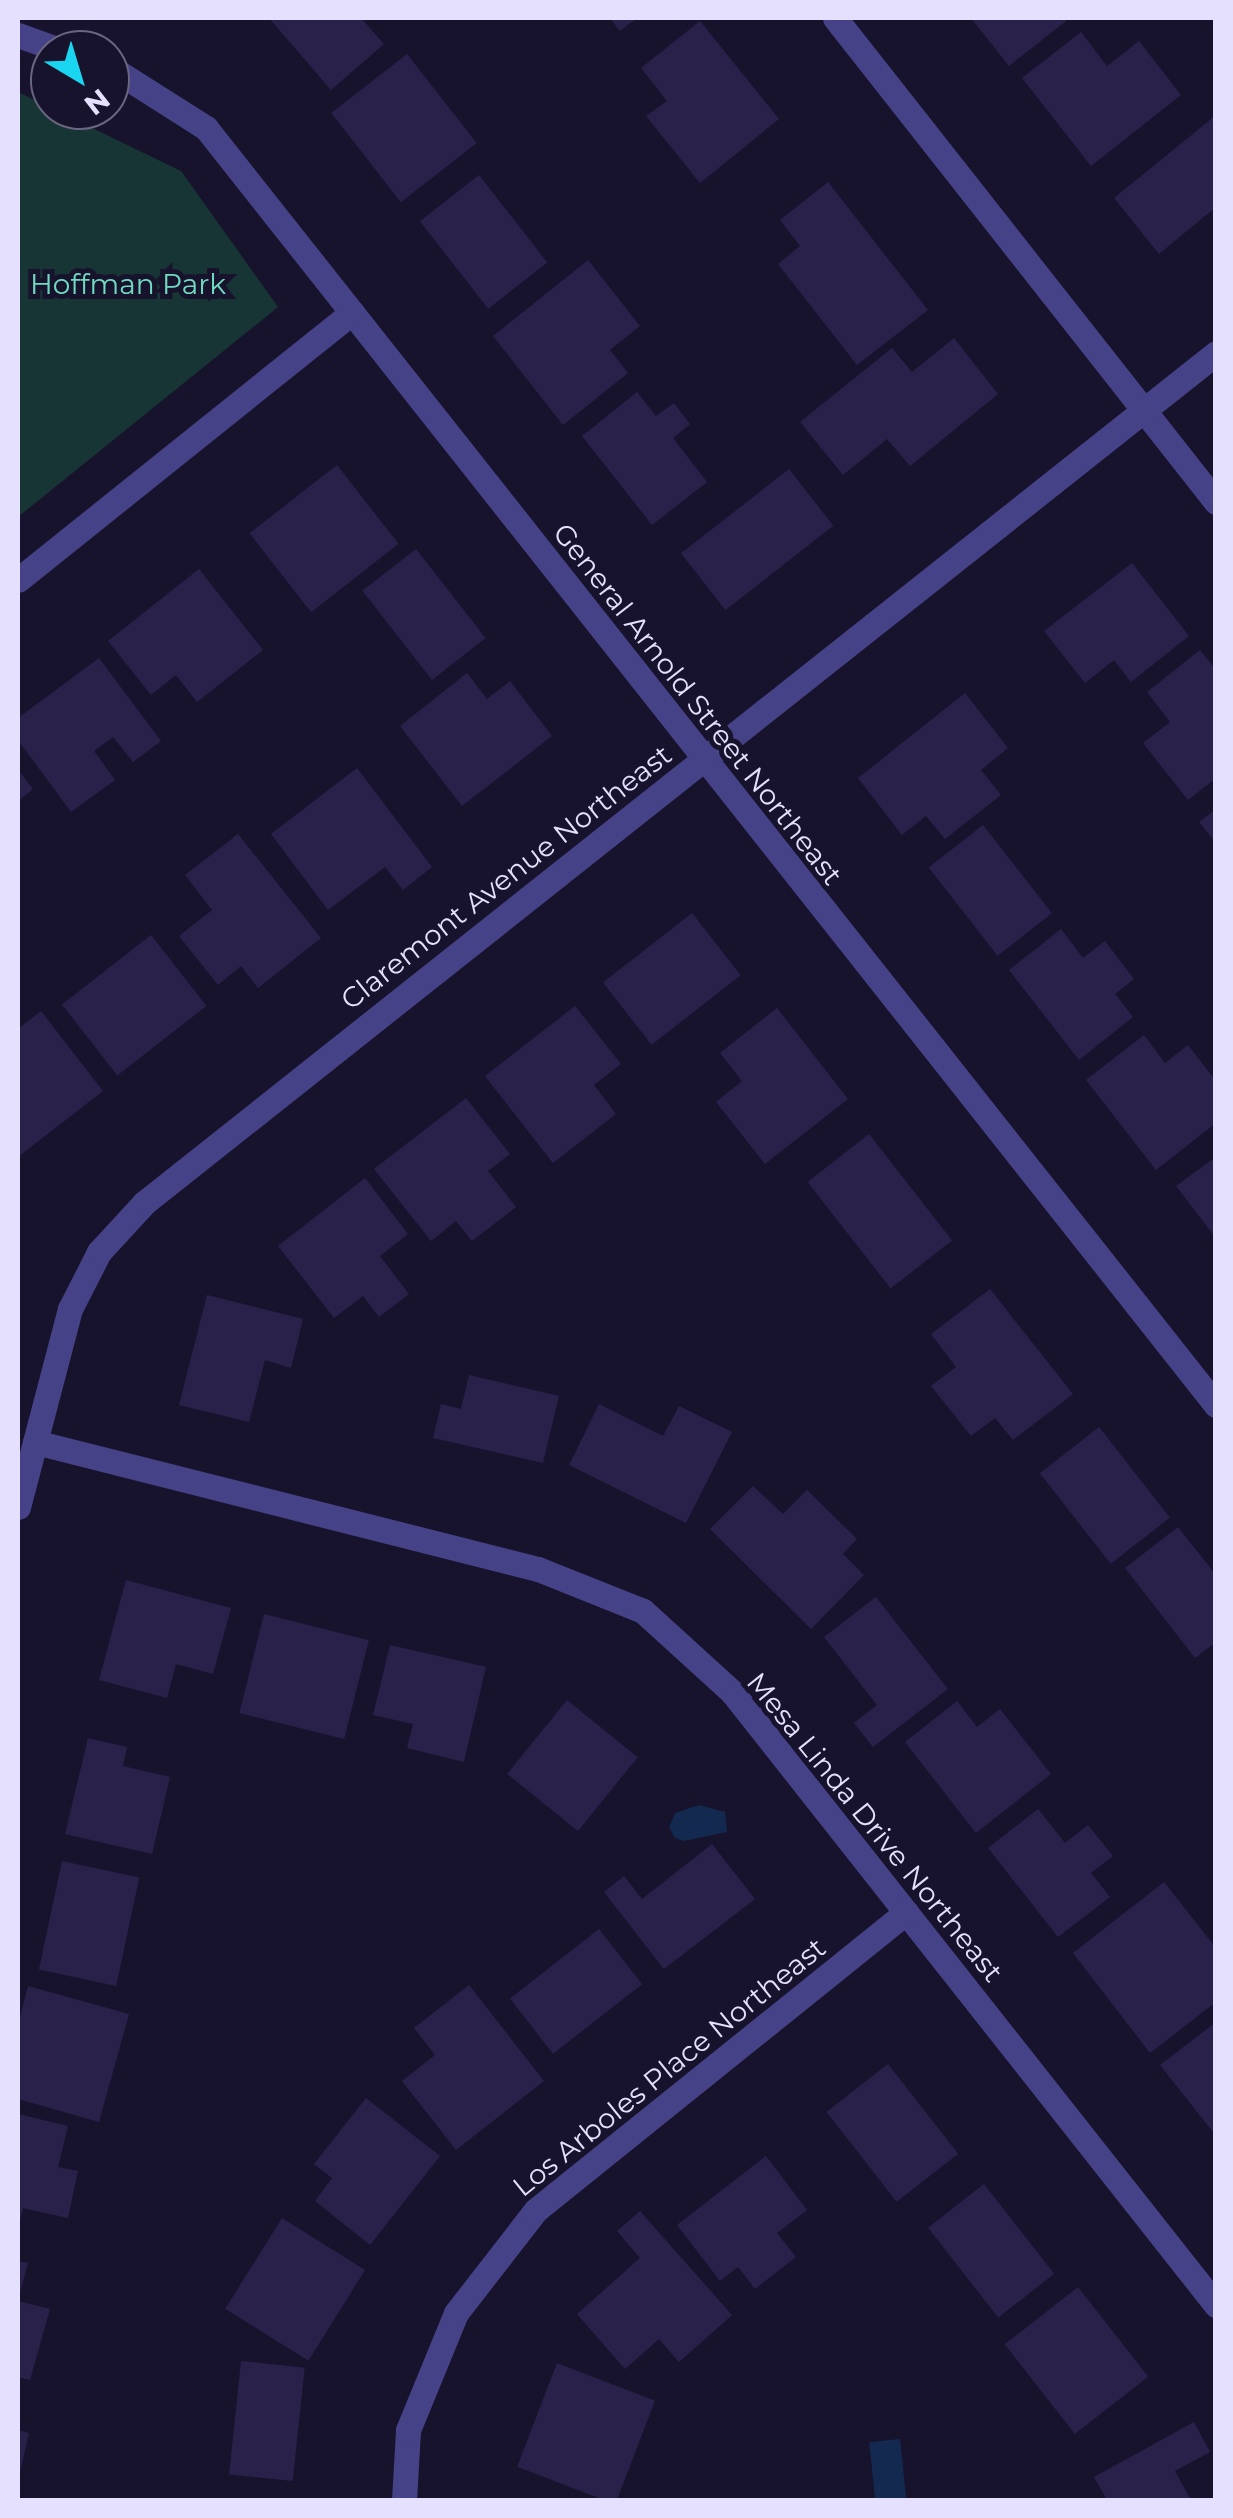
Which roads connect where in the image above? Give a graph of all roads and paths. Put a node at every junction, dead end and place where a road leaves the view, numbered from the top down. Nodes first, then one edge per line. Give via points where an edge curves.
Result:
1 (834, 18) edge
2 (130, 80) edge
3 (352, 312) junction
4 (1216, 352) edge
5 (1142, 410) junction
6 (1216, 502) edge
7 (18, 580) edge
8 (703, 760) junction
9 (1216, 1405) edge
10 (35, 1442) junction
11 (18, 1507) edge
12 (906, 1912) junction
13 (1216, 2305) edge
14 (404, 2500) edge

1 - 5 street
2 - 3 street, General Arnold Street Northeast via 206,128
3 - 7 street
3 - 8 street, General Arnold Street Northeast
4 - 5 street, Claremont Avenue Northeast
5 - 6 street
5 - 8 street, Claremont Avenue Northeast
8 - 9 street, General Arnold Street Northeast
8 - 10 street, Claremont Avenue Northeast via 144,1203 99,1252 70,1309
10 - 11 street, Claremont Avenue Northeast
10 - 12 street, Mesa Linda Drive Northeast via 538,1568 644,1611 732,1692
12 - 13 street, Mesa Linda Drive Northeast
12 - 14 street, Los Arboles Place Northeast via 536,2210 456,2314 408,2430

